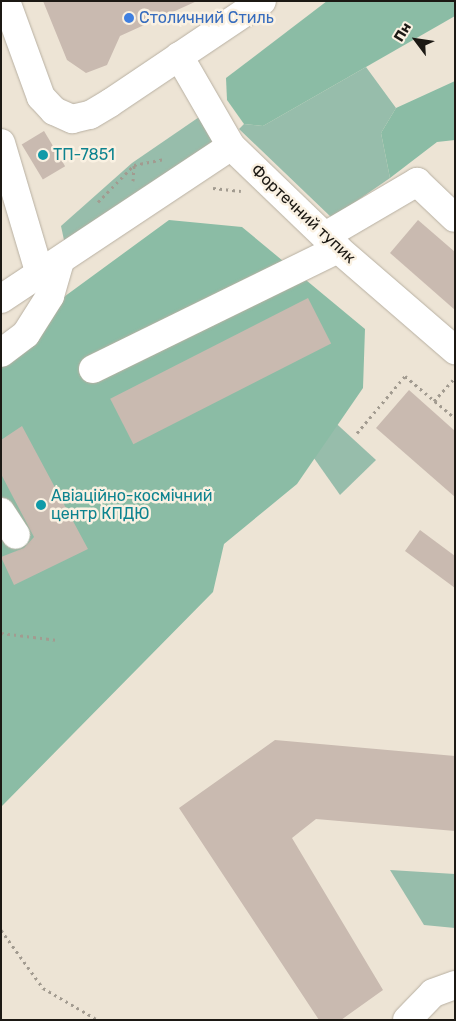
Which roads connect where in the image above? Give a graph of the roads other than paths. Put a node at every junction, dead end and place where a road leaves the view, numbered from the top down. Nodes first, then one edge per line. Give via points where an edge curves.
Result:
1 (6, 1) edge
2 (262, 1) edge
3 (179, 56) junction
4 (1, 143) edge
5 (231, 146) junction
6 (455, 218) edge
7 (332, 243) junction
8 (50, 269) junction
9 (1, 299) edge
10 (455, 350) edge
11 (1, 353) edge
12 (93, 369) dead end
13 (1, 512) edge
14 (16, 535) dead end
15 (455, 985) edge
16 (407, 1020) edge

1 - 3 street via 41,97 54,111 72,119 90,115
2 - 3 street
3 - 5 street, Фортечний тупик
4 - 8 street
5 - 7 street, Фортечний тупик
5 - 8 street
6 - 7 street via 418,182
7 - 10 street, Фортечний тупик
7 - 12 street
8 - 9 street
8 - 11 street via 50,296 26,334
13 - 14 street
15 - 16 street via 433,993

